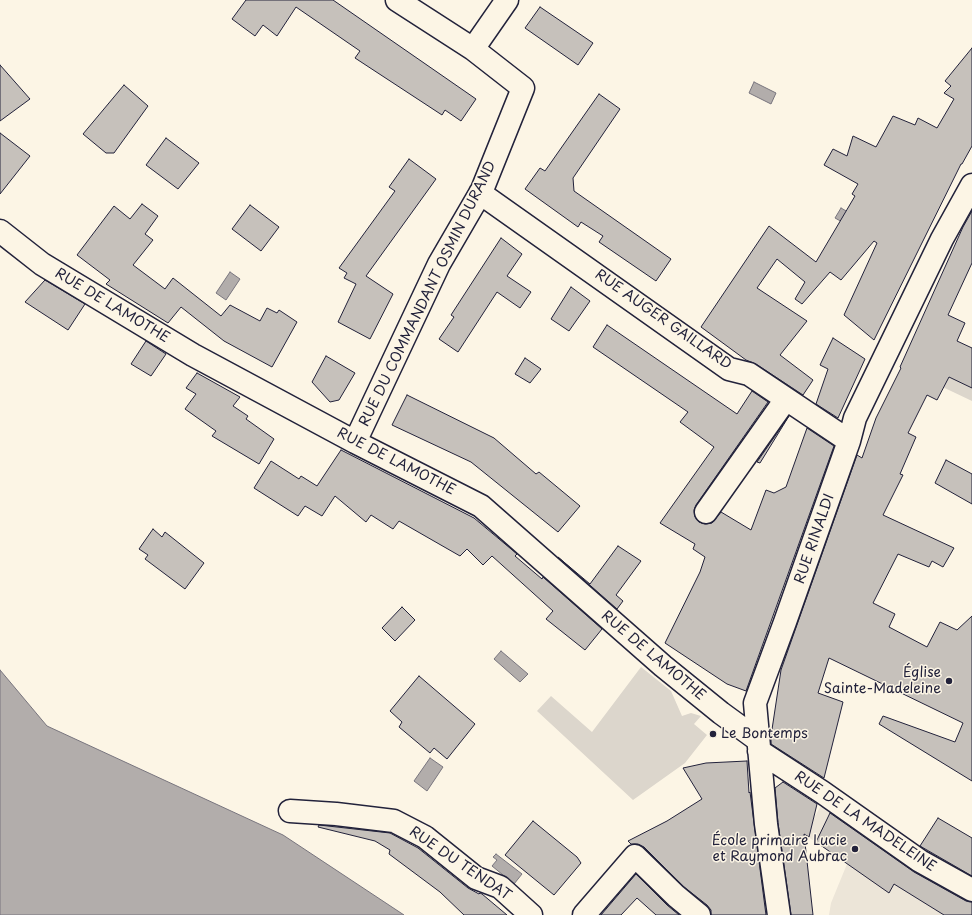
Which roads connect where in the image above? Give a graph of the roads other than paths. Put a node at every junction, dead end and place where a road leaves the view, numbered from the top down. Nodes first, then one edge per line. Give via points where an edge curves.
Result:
1 (397, 0) edge
2 (507, 0) edge
3 (473, 49) junction
4 (972, 185) edge
5 (480, 193) junction
6 (0, 231) edge
7 (786, 398) junction
8 (849, 441) junction
9 (355, 442) junction
10 (706, 512) dead end
11 (758, 745) junction
12 (290, 811) dead end
13 (972, 890) edge
14 (531, 915) edge
15 (584, 915) edge
16 (699, 915) edge
17 (779, 915) edge

1 - 3 street, RUE DU COMMANDANT OSMIN DURAND
2 - 3 street
3 - 5 street, RUE DU COMMANDANT OSMIN DURAND via 523,88
4 - 8 street, RUE RINALDI via 942,239 856,418
5 - 7 street, RUE AUGER GAILLARD via 729,369 749,374
5 - 9 street, RUE DU COMMANDANT OSMIN DURAND via 440,264
6 - 9 street, RUE DE LAMOTHE via 42,264 193,355
7 - 8 street, RUE AUGER GAILLARD
7 - 10 street
8 - 11 street, RUE RINALDI via 755,703
9 - 11 street, RUE DE LAMOTHE via 482,506 663,666
11 - 13 street, RUE DE LA MADELEINE via 920,861
11 - 17 street, RUE RINALDI
12 - 14 street, RUE DU TENDAT via 394,821 425,837 476,878 500,887
15 - 16 street via 635,856

